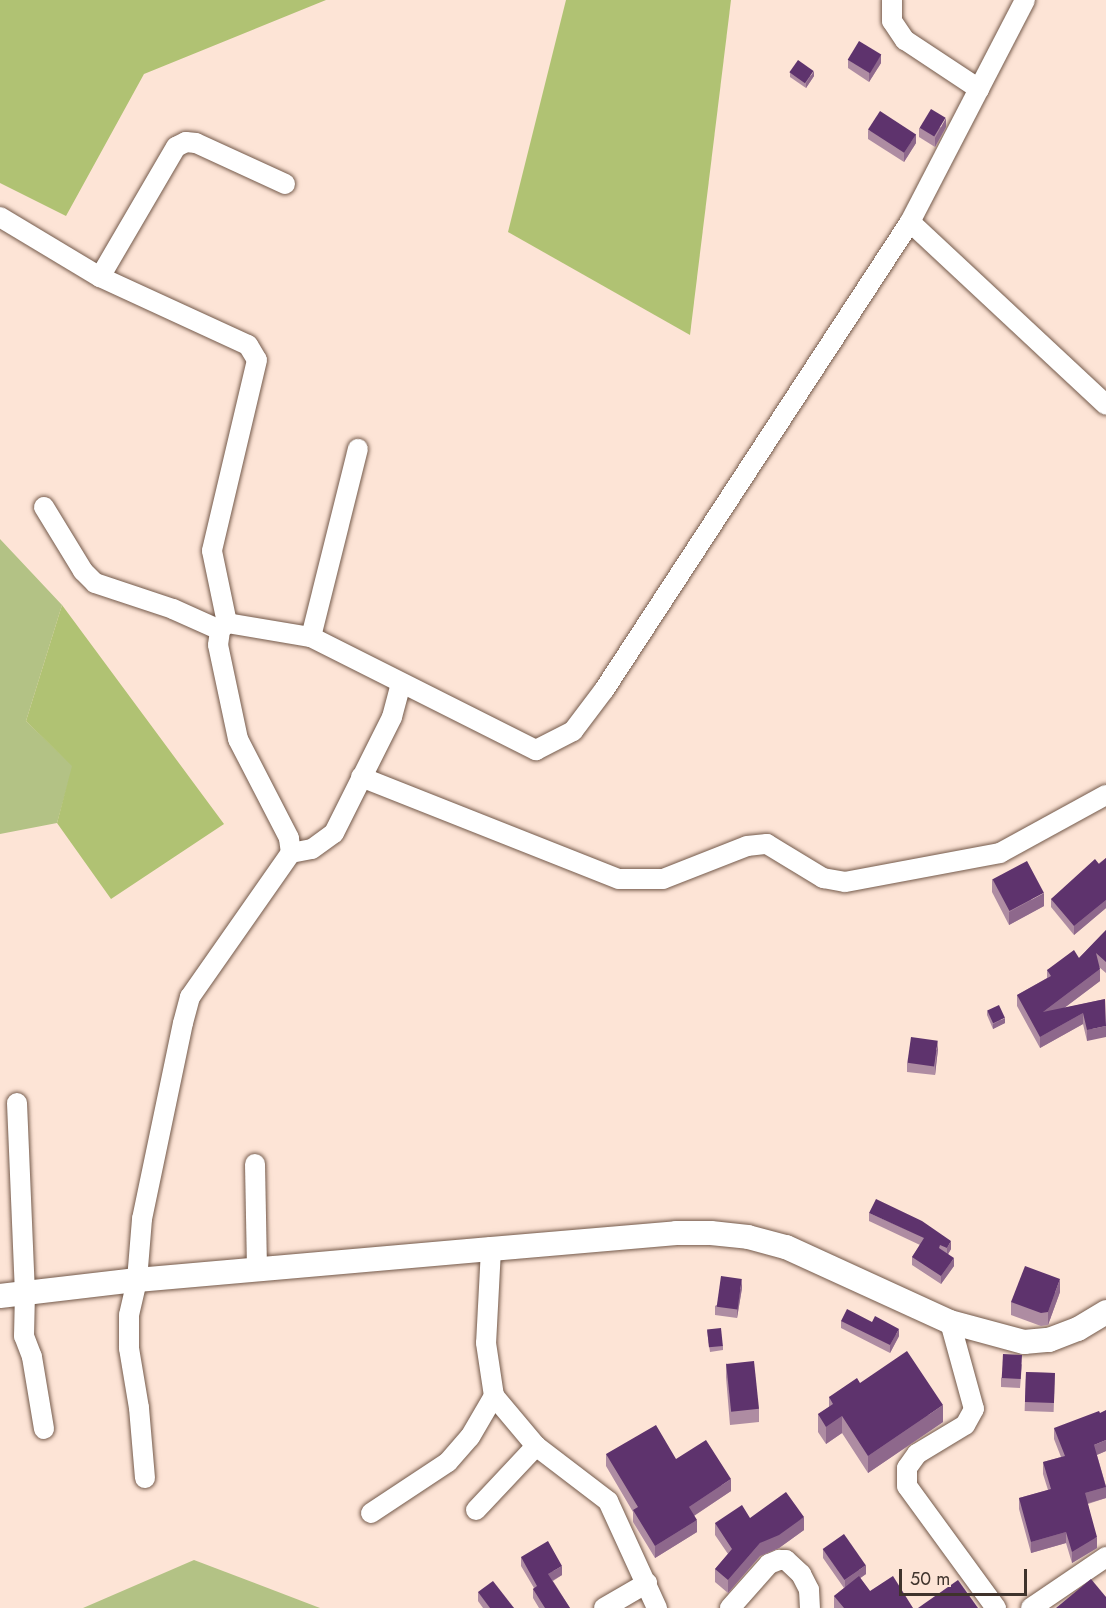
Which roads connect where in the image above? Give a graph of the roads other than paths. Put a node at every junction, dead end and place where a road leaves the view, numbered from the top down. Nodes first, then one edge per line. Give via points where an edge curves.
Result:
1 (892, 0) edge
2 (1025, 0) edge
3 (979, 89) junction
4 (285, 184) dead end
5 (0, 218) edge
6 (910, 222) junction
7 (100, 277) junction
8 (1106, 405) edge
9 (358, 449) dead end
10 (44, 507) dead end
11 (223, 627) junction
12 (310, 637) junction
13 (401, 682) junction
14 (361, 777) junction
15 (1106, 795) edge
16 (291, 853) junction
17 (17, 1103) dead end
18 (255, 1164) dead end
19 (490, 1249) junction
20 (257, 1270) junction
21 (136, 1280) junction
22 (25, 1292) junction
23 (0, 1296) edge
24 (1106, 1312) edge
25 (950, 1322) junction
26 (494, 1396) junction
27 (44, 1429) dead end
28 (536, 1446) junction
29 (145, 1478) dead end
30 (476, 1510) dead end
31 (371, 1514) dead end
32 (1106, 1557) edge
33 (647, 1583) junction
34 (604, 1608) edge
35 (657, 1608) edge
36 (730, 1608) edge
37 (810, 1608) edge
38 (996, 1608) edge
39 (1031, 1608) edge

1 - 3 street via 892,21 905,40
2 - 3 street
3 - 6 street
4 - 7 street via 196,143 176,147
5 - 7 street
6 - 8 street
6 - 13 street via 573,731 536,750
7 - 11 street via 248,345 257,360 212,550
9 - 12 street
10 - 11 street via 83,571 95,583
11 - 12 street
11 - 16 street via 218,645 238,739 289,838
12 - 13 street
13 - 14 street via 392,717
14 - 15 street via 619,879 663,879 747,846 767,844 823,878 845,882 1000,853
14 - 16 street via 334,833 312,849
16 - 21 street via 190,997 142,1219
17 - 22 street
18 - 20 street
19 - 20 street
19 - 25 street via 676,1233 748,1237 786,1247
19 - 26 street via 486,1343
20 - 21 street
21 - 22 street
21 - 29 street via 129,1315 129,1348
22 - 23 street
22 - 27 street via 24,1336 32,1357
24 - 25 street via 1078,1329 1048,1340 1024,1342
25 - 38 street via 974,1409 965,1425 917,1454 907,1468 908,1486
26 - 28 street
26 - 31 street via 470,1437 448,1462
28 - 30 street
28 - 33 street via 608,1501
32 - 39 street
33 - 34 street
33 - 35 street
36 - 37 street via 769,1564 786,1560 801,1574 809,1590

